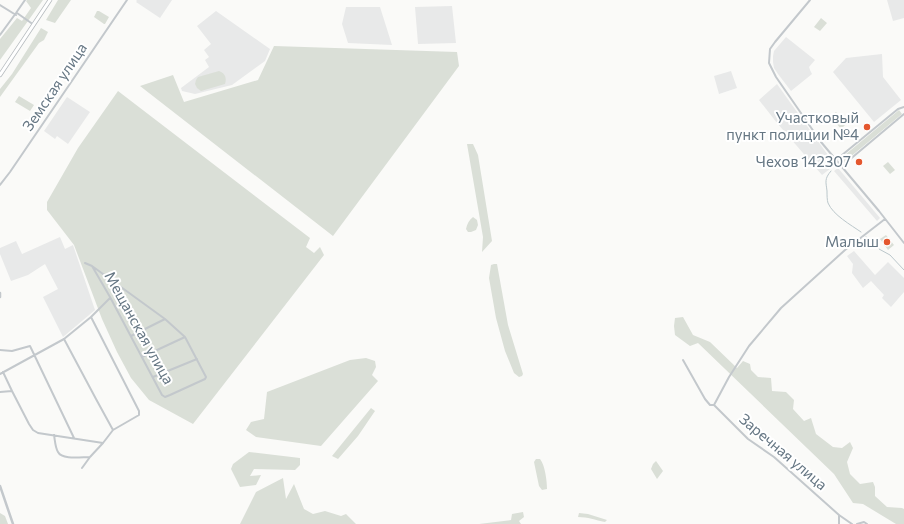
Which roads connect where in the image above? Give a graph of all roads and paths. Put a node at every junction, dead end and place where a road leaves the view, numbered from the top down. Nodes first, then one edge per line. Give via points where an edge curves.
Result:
1 (25, 0) edge
2 (50, 0) edge
3 (127, 0) edge
4 (810, 0) edge
5 (0, 5) edge
6 (16, 14) junction
7 (34, 25) junction
8 (0, 35) edge
9 (0, 75) edge
10 (904, 107) edge
11 (904, 114) edge
12 (836, 160) junction
13 (842, 166) junction
14 (0, 185) edge
15 (885, 219) junction
16 (904, 243) edge
17 (85, 263) dead end
18 (92, 266) junction
19 (0, 293) edge
20 (0, 297) edge
21 (110, 297) junction
22 (91, 317) junction
23 (165, 319) junction
24 (131, 336) junction
25 (185, 337) junction
26 (64, 339) junction
27 (0, 350) edge
28 (34, 355) junction
29 (142, 357) junction
30 (197, 359) junction
31 (683, 360) dead end
32 (3, 372) junction
33 (0, 374) edge
34 (153, 377) junction
35 (12, 391) junction
36 (0, 392) edge
37 (714, 405) junction
38 (113, 430) junction
39 (54, 435) junction
40 (74, 438) junction
41 (104, 443) junction
42 (90, 458) junction
43 (82, 468) dead end
44 (0, 486) edge
45 (1, 491) edge
46 (839, 514) junction
47 (13, 524) edge
48 (839, 524) edge
49 (852, 524) edge
50 (857, 524) edge
51 (867, 524) edge

1 - 6 street
2 - 7 main road
3 - 14 street, Земская улица
4 - 12 street via 774,42 770,49 769,63 812,130
5 - 6 street
6 - 7 street
6 - 8 street
7 - 9 main road
10 - 12 street via 898,109
11 - 13 street
12 - 13 street
13 - 15 street
15 - 16 street
15 - 37 street via 845,250 780,308 749,346
17 - 18 street
18 - 21 street, Мещанская улица
18 - 23 street
19 - 20 street
21 - 22 street
21 - 24 street, Мещанская улица
22 - 26 street
22 - 38 street via 139,412 139,415
23 - 24 street
23 - 25 street
24 - 29 street, Мещанская улица
25 - 29 street
25 - 30 street
26 - 28 street
26 - 38 street
27 - 28 street via 12,351 30,346
28 - 32 street
28 - 40 street
29 - 34 street, Мещанская улица
30 - 34 street
30 - 34 street, Мещанская улица via 205,379 170,395 162,395
31 - 37 street, Заречная улица via 705,399 710,405
32 - 33 street
32 - 35 street
35 - 36 street
35 - 39 street via 33,430
37 - 46 street, Заречная улица via 748,438 774,457
38 - 41 street
39 - 40 street
39 - 42 street via 60,455
40 - 41 street
41 - 42 street
42 - 43 street
44 - 45 street
45 - 47 street
46 - 48 street
46 - 49 street, Заречная улица
50 - 51 street

